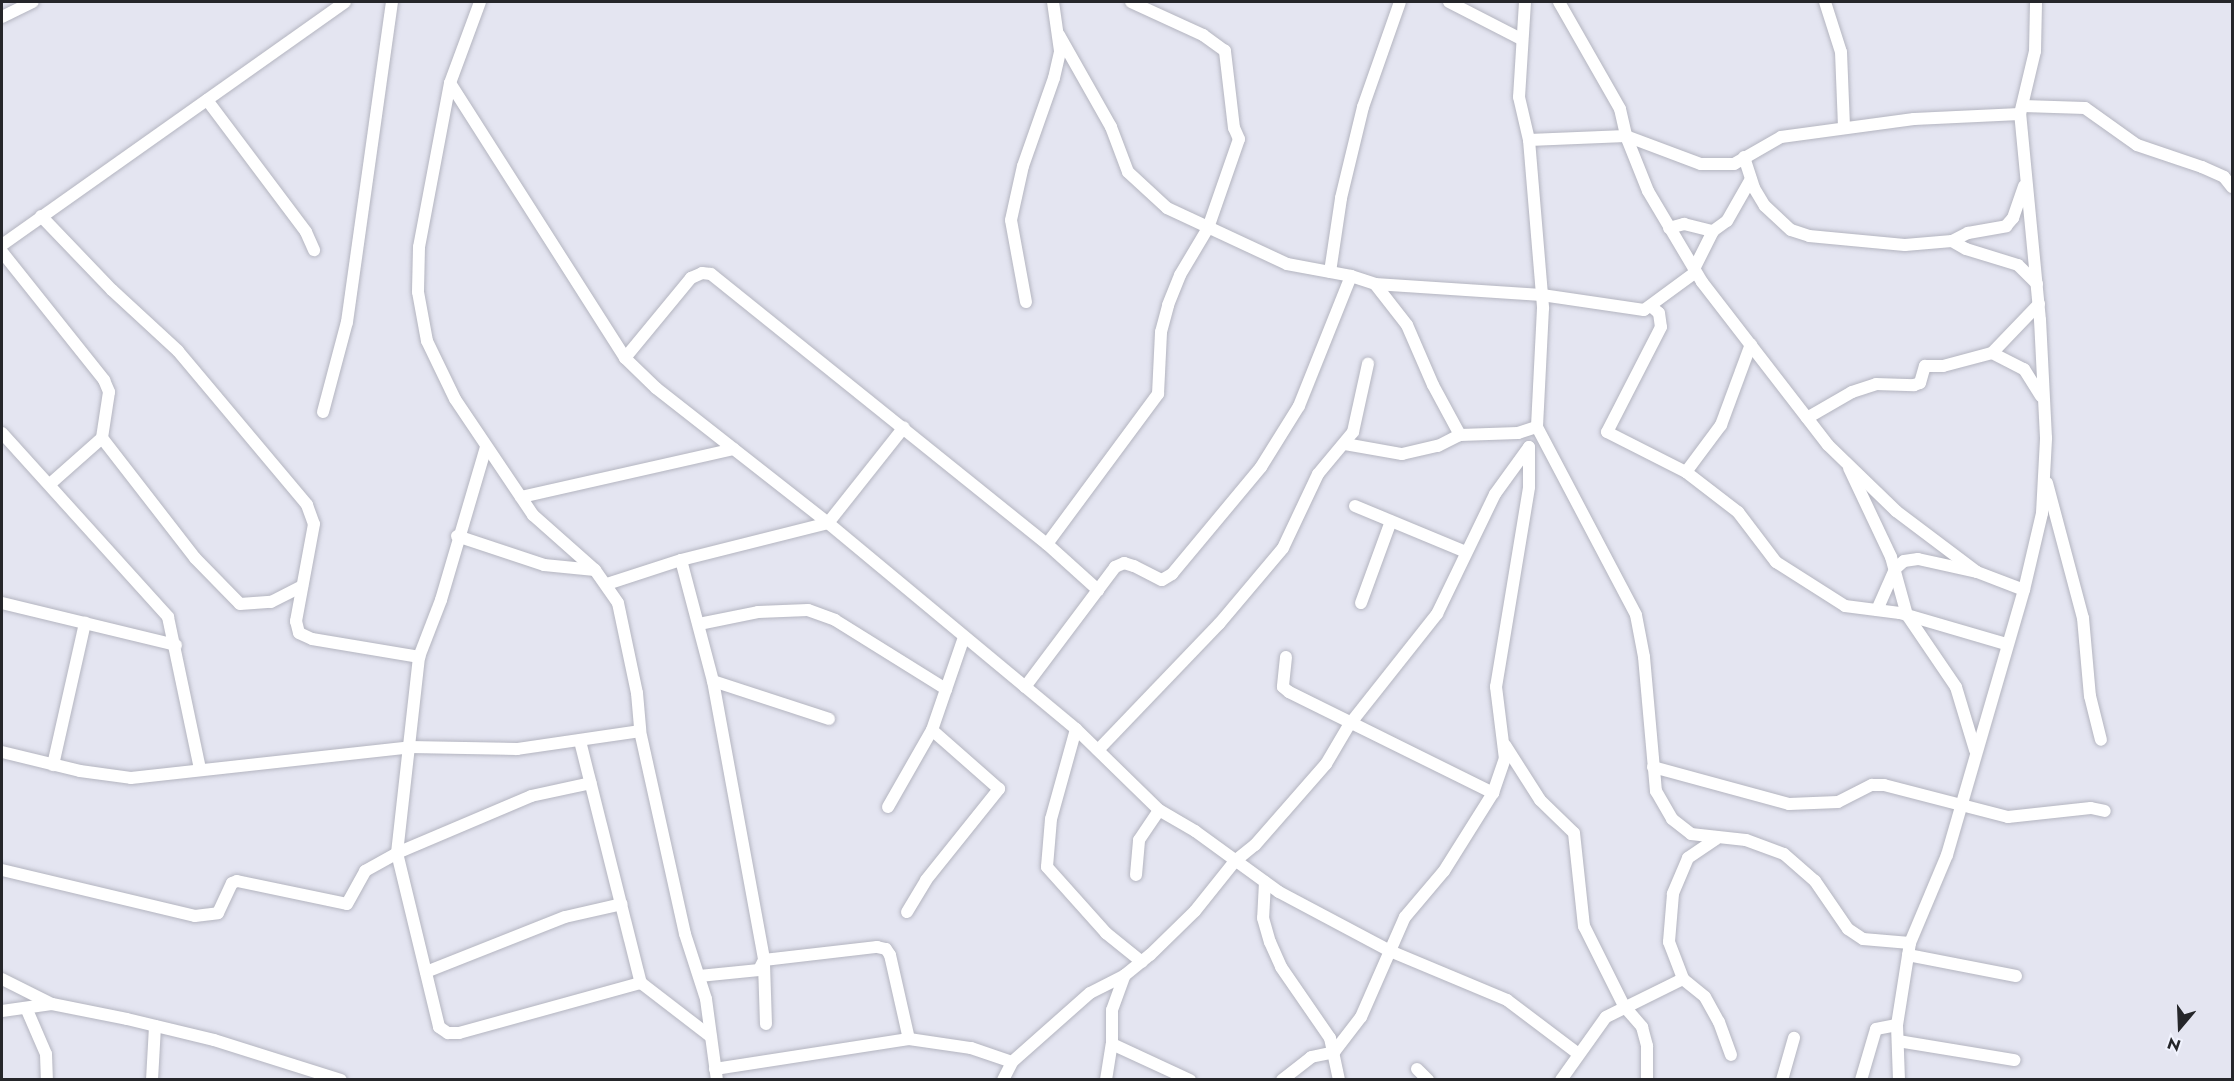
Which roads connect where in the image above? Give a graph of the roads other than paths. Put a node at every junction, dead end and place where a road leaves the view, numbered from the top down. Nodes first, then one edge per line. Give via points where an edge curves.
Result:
1 (33, 2) edge
2 (345, 2) edge
3 (392, 2) edge
4 (480, 2) edge
5 (1053, 2) edge
6 (1131, 2) edge
7 (1400, 2) edge
8 (1449, 2) edge
9 (1525, 2) edge
10 (1559, 2) edge
11 (1825, 2) edge
12 (2036, 2) edge
13 (2, 17) edge
14 (1059, 35) junction
15 (1521, 39) junction
16 (450, 83) junction
17 (207, 100) junction
18 (2022, 110) junction
19 (1844, 128) junction
20 (1626, 136) junction
21 (1529, 140) junction
22 (1744, 157) junction
23 (1751, 179) junction
24 (2025, 182) junction
25 (2232, 187) edge
26 (41, 216) junction
27 (1208, 228) junction
28 (1669, 228) junction
29 (1713, 231) junction
30 (1952, 241) junction
31 (2, 245) edge
32 (314, 250) dead end
33 (2, 252) edge
34 (1695, 271) junction
35 (1330, 272) junction
36 (1351, 276) junction
37 (2037, 284) junction
38 (1375, 285) junction
39 (1542, 296) junction
40 (1026, 302) dead end
41 (2038, 304) junction
42 (1652, 307) junction
43 (1750, 344) junction
44 (1992, 353) junction
45 (625, 358) junction
46 (1368, 364) dead end
47 (2044, 403) junction
48 (323, 412) dead end
49 (1807, 418) junction
50 (904, 427) junction
51 (1539, 431) junction
52 (2, 433) edge
53 (1460, 435) junction
54 (102, 438) junction
55 (1345, 444) junction
56 (486, 447) junction
57 (1529, 447) junction
58 (734, 449) junction
59 (1847, 464) junction
60 (1686, 471) junction
61 (2045, 476) junction
62 (50, 484) junction
63 (521, 497) junction
64 (1355, 506) dead end
65 (1391, 521) junction
66 (828, 523) junction
67 (457, 536) junction
68 (1047, 544) junction
69 (1466, 552) junction
70 (681, 560) junction
71 (1895, 569) junction
72 (595, 570) junction
73 (1977, 572) junction
74 (607, 584) junction
75 (302, 586) junction
76 (1098, 590) junction
77 (2024, 590) junction
78 (2, 603) edge
79 (1360, 603) dead end
80 (1877, 610) junction
81 (1907, 615) junction
82 (85, 623) junction
83 (699, 624) junction
84 (964, 637) junction
85 (2006, 644) junction
86 (176, 645) junction
87 (419, 657) junction
88 (1286, 657) dead end
89 (713, 681) junction
90 (1025, 687) junction
91 (946, 689) junction
92 (829, 719) dead end
93 (1349, 725) junction
94 (1076, 729) junction
95 (932, 730) junction
96 (640, 731) junction
97 (2101, 740) dead end
98 (580, 741) junction
99 (1504, 743) junction
100 (410, 747) junction
101 (1098, 750) junction
102 (1975, 750) junction
103 (2, 752) edge
104 (53, 765) junction
105 (1653, 767) junction
106 (200, 769) junction
107 (591, 783) junction
108 (1493, 793) junction
109 (888, 807) dead end
110 (1960, 807) junction
111 (1159, 810) junction
112 (2105, 811) dead end
113 (1716, 839) junction
114 (397, 853) junction
115 (1235, 861) junction
116 (2, 870) edge
117 (1136, 875) dead end
118 (1265, 882) junction
119 (622, 904) junction
120 (907, 912) dead end
121 (1909, 949) junction
122 (1390, 951) junction
123 (764, 962) junction
124 (1142, 962) junction
125 (426, 972) junction
126 (1125, 975) junction
127 (699, 976) junction
128 (2016, 976) dead end
129 (2, 979) edge
130 (1683, 979) junction
131 (641, 982) junction
132 (52, 1004) junction
133 (1624, 1006) junction
134 (27, 1010) junction
135 (2, 1011) edge
136 (766, 1024) dead end
137 (1897, 1025) junction
138 (155, 1026) junction
139 (711, 1037) junction
140 (1794, 1038) dead end
141 (909, 1039) junction
142 (1898, 1041) junction
143 (1112, 1044) junction
144 (1334, 1052) junction
145 (1577, 1053) junction
146 (1731, 1055) dead end
147 (2014, 1060) dead end
148 (1012, 1062) junction
149 (1417, 1069) dead end
150 (716, 1074) edge
151 (47, 1080) edge
152 (152, 1080) edge
153 (341, 1080) edge
154 (1004, 1080) edge
155 (1106, 1080) edge
156 (1190, 1080) edge
157 (1282, 1080) edge
158 (1339, 1080) edge
159 (1428, 1080) edge
160 (1561, 1080) edge
161 (1647, 1080) edge
162 (1782, 1080) edge
163 (1860, 1080) edge
164 (1899, 1080) edge

1 - 13 street
2 - 17 street
3 - 48 street via 347,322
4 - 16 street
5 - 14 street
6 - 27 street via 1219,43 1228,60 1234,128 1239,139
7 - 35 street via 1363,107 1343,187
8 - 15 street
9 - 15 street
10 - 20 street via 1620,109
11 - 19 street via 1841,52
12 - 18 street via 2035,51
14 - 27 street via 1111,127 1128,172 1167,208
14 - 40 street via 1054,78 1023,166 1011,220
15 - 21 street via 1519,97
16 - 45 street
16 - 56 street via 419,247 418,292 427,341 455,399
17 - 26 street
17 - 32 street via 306,232
18 - 19 street
18 - 24 street
18 - 25 street via 2085,108 2138,145 2202,167 2224,177
19 - 22 street via 1781,137
20 - 21 street
20 - 22 street via 1701,164 1734,164
20 - 28 street
21 - 39 street
22 - 23 street
23 - 29 street via 1727,221
23 - 30 street via 1765,206 1791,230 1800,233 1905,245
24 - 30 street via 2013,218 2006,226 1968,233
24 - 37 street
26 - 31 street
26 - 75 street via 178,351 308,505 314,524
27 - 35 street via 1287,264
27 - 68 street via 1180,275 1168,305 1161,332 1158,394
28 - 29 street via 1684,224
28 - 34 street
29 - 34 street
30 - 37 street via 2018,265
33 - 54 street via 104,380 109,392
34 - 42 street
34 - 43 street
35 - 36 street
36 - 38 street
36 - 76 street via 1299,406 1261,467 1172,574 1162,580 1154,579 1124,563 1115,567
37 - 41 street
38 - 39 street
38 - 53 street via 1407,325 1432,385
39 - 42 street via 1634,309
39 - 51 street
41 - 44 street
41 - 47 street
42 - 60 street via 1659,313 1661,327 1607,432
43 - 49 street
43 - 60 street via 1721,425
44 - 47 street via 2024,369
44 - 49 street via 1943,366 1925,366 1920,383 1876,384
45 - 50 street via 691,278 711,274
45 - 58 street via 656,388
46 - 55 street via 1353,432
47 - 61 street
49 - 59 street
50 - 66 street
50 - 68 street
51 - 53 street
51 - 57 street
51 - 105 street via 1575,492 1596,544 1619,578 1636,615
52 - 62 street
53 - 55 street via 1438,447 1401,454
54 - 62 street
54 - 75 street via 195,558 240,604 271,602
55 - 101 street via 1318,474 1283,548 1219,624
56 - 63 street
56 - 67 street
57 - 69 street via 1495,494
57 - 99 street via 1529,487 1496,687 1498,723
58 - 63 street
58 - 66 street
59 - 71 street via 1855,487 1872,511
59 - 73 street via 1896,511
60 - 80 street via 1738,512 1776,562 1845,606
61 - 77 street via 2042,513
61 - 97 street via 2083,618 2090,696
62 - 86 street via 151,594 168,617
63 - 72 street via 533,514
64 - 65 street
65 - 69 street
65 - 79 street
66 - 70 street
66 - 84 street
67 - 72 street via 544,565
67 - 87 street via 441,600
68 - 76 street
69 - 93 street via 1437,614
70 - 74 street
70 - 83 street
71 - 73 street via 1904,561 1918,559
71 - 80 street
71 - 81 street
72 - 74 street
73 - 77 street
74 - 96 street via 623,618
75 - 87 street via 296,621 299,633 312,639
76 - 90 street
77 - 85 street
78 - 82 street
80 - 81 street
81 - 85 street
81 - 102 street via 1956,687
82 - 86 street
82 - 104 street
83 - 89 street
83 - 91 street via 758,612 808,610 835,620
84 - 90 street
84 - 91 street
85 - 102 street
86 - 106 street
87 - 100 street
88 - 93 street via 1283,687
89 - 92 street
89 - 123 street
90 - 94 street
91 - 95 street
93 - 108 street
93 - 115 street via 1312,781 1256,845
94 - 101 street
94 - 124 street via 1051,819 1047,867 1106,933
95 - 109 street
95 - 120 street via 999,789 926,880
96 - 98 street
96 - 127 street via 685,934
98 - 100 street via 518,749
98 - 107 street
99 - 108 street via 1505,759
99 - 133 street via 1540,800 1574,833 1584,926
100 - 106 street
100 - 114 street
101 - 111 street
102 - 110 street
103 - 104 street
104 - 106 street via 131,778
105 - 110 street via 1789,804 1838,802 1872,784
105 - 113 street via 1656,791 1672,819 1691,834
107 - 114 street via 531,796
107 - 119 street
108 - 122 street via 1444,871 1405,917
110 - 112 street via 2008,817 2091,808
110 - 121 street via 1947,855
111 - 115 street
111 - 117 street via 1139,840
113 - 121 street via 1746,840 1784,854 1815,880 1848,929 1863,939
113 - 130 street via 1688,858 1674,894 1669,942
114 - 116 street via 365,871 346,904 237,881 232,883 218,913 210,916 195,916
114 - 125 street
115 - 118 street
115 - 124 street via 1195,911
118 - 122 street
118 - 144 street via 1263,918 1270,942 1281,967 1330,1038
119 - 125 street via 565,917
119 - 131 street
121 - 128 street
121 - 137 street
122 - 144 street via 1361,1017
122 - 145 street via 1507,1000
123 - 127 street via 759,970
123 - 136 street
123 - 141 street via 886,949
124 - 126 street
125 - 131 street via 439,1027 448,1033
126 - 143 street via 1112,1010
126 - 148 street via 1090,993
127 - 139 street
129 - 132 street
130 - 133 street
130 - 146 street via 1705,997
131 - 139 street
132 - 134 street
132 - 138 street
133 - 145 street via 1606,1017
133 - 161 street via 1642,1027 1647,1046
134 - 135 street
134 - 151 street via 46,1053
137 - 142 street
137 - 163 street via 1876,1029
138 - 152 street
138 - 153 street
139 - 150 street
140 - 162 street
141 - 148 street via 970,1048
141 - 150 street
142 - 147 street
142 - 164 street
143 - 155 street
143 - 156 street
144 - 157 street via 1311,1057
144 - 158 street
145 - 160 street
148 - 154 street
149 - 159 street

